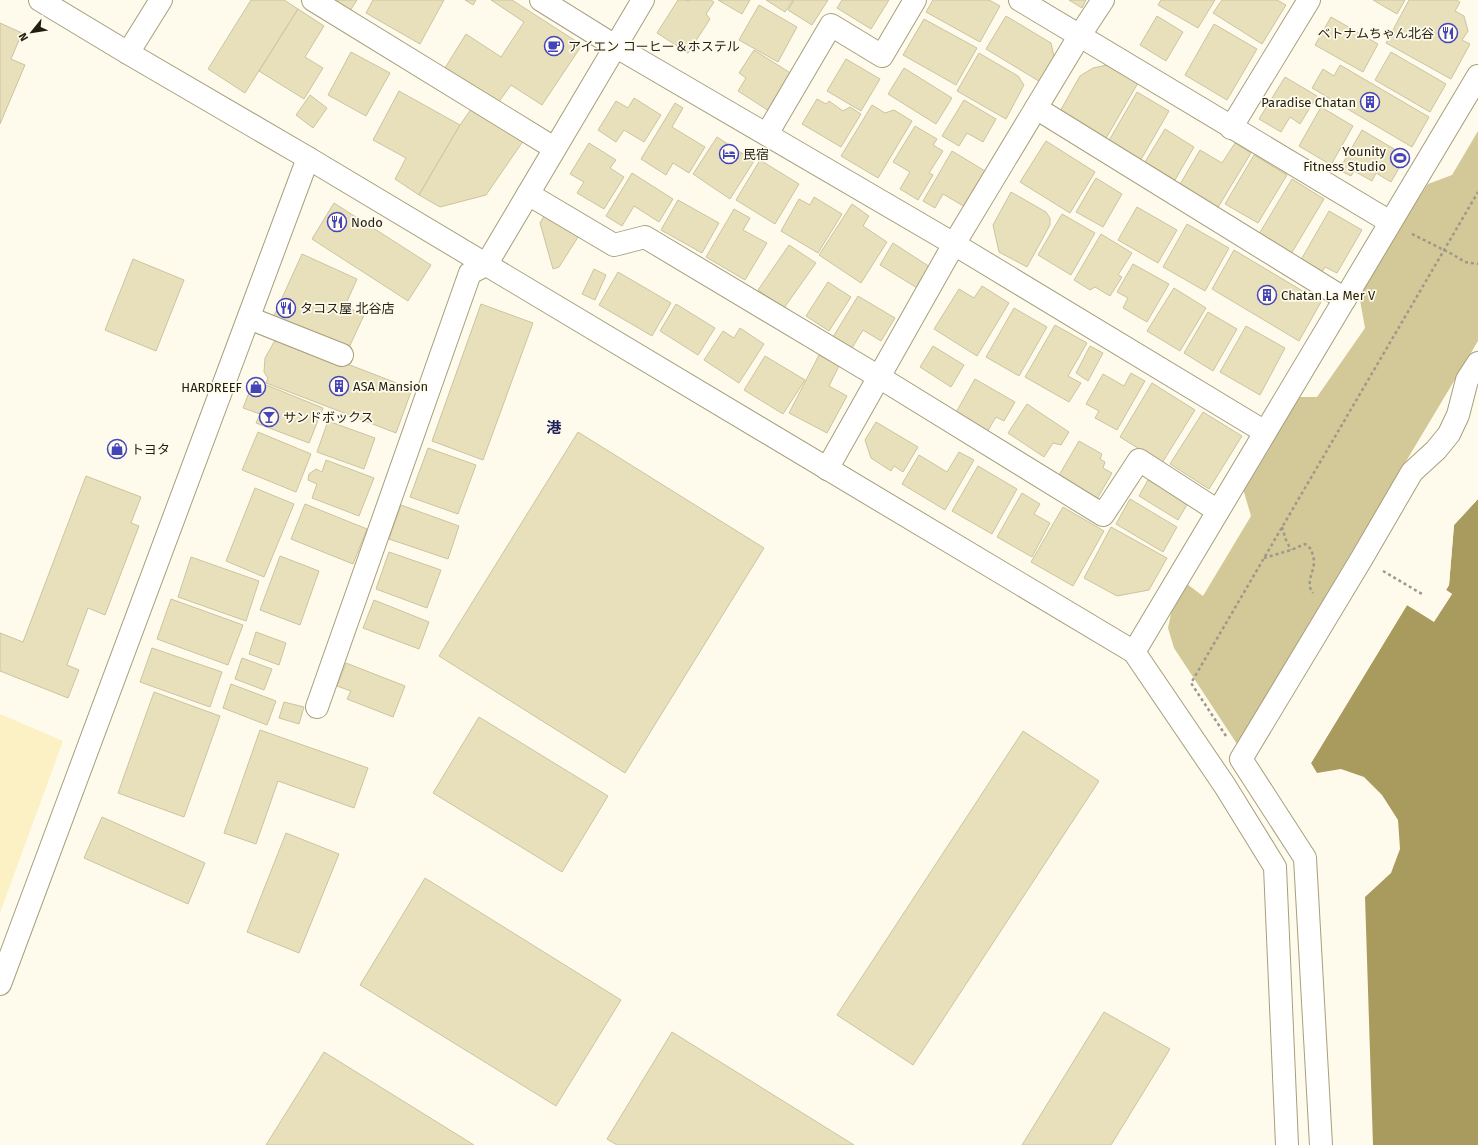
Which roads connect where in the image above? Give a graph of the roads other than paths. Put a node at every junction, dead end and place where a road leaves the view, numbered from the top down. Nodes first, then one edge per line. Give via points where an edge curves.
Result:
1 (40, 0) edge
2 (161, 0) edge
3 (313, 0) edge
4 (540, 0) edge
5 (643, 0) edge
6 (915, 0) edge
7 (1020, 0) edge
8 (1103, 0) edge
9 (1309, 0) edge
10 (1080, 35) junction
11 (615, 46) junction
12 (128, 53) junction
13 (1478, 76) edge
14 (1036, 108) junction
15 (1231, 128) junction
16 (767, 134) junction
17 (554, 148) junction
18 (308, 158) junction
19 (528, 194) junction
20 (1390, 222) junction
21 (954, 244) junction
22 (486, 265) junction
23 (1345, 299) junction
24 (248, 318) junction
25 (342, 355) dead end
26 (1478, 363) edge
27 (879, 376) junction
28 (1265, 432) junction
29 (827, 469) junction
30 (1218, 511) junction
31 (1134, 652) junction
32 (317, 708) dead end
33 (0, 984) edge
34 (1287, 1145) edge
35 (1321, 1145) edge

1 - 12 street
2 - 12 street
3 - 17 street
4 - 11 street
5 - 11 street
6 - 16 street via 882,56 831,25
7 - 10 street
8 - 10 street
9 - 15 street
10 - 14 street
10 - 15 street
11 - 16 street
11 - 17 street
12 - 18 street
13 - 20 street
14 - 21 street
14 - 23 street
15 - 20 street
16 - 21 street
17 - 19 street
18 - 22 street
18 - 24 street
19 - 22 street
19 - 27 street via 614,245 645,237
20 - 23 street
21 - 27 street
21 - 28 street
22 - 29 street
22 - 32 street via 470,273
23 - 28 street
24 - 25 street
24 - 33 street
26 - 35 street via 1467,380 1458,415 1449,434 1412,472 1241,759 1305,858
27 - 29 street
27 - 30 street via 1103,515 1139,460
28 - 30 street
29 - 31 street
30 - 31 street
31 - 34 street via 1225,786 1275,867

